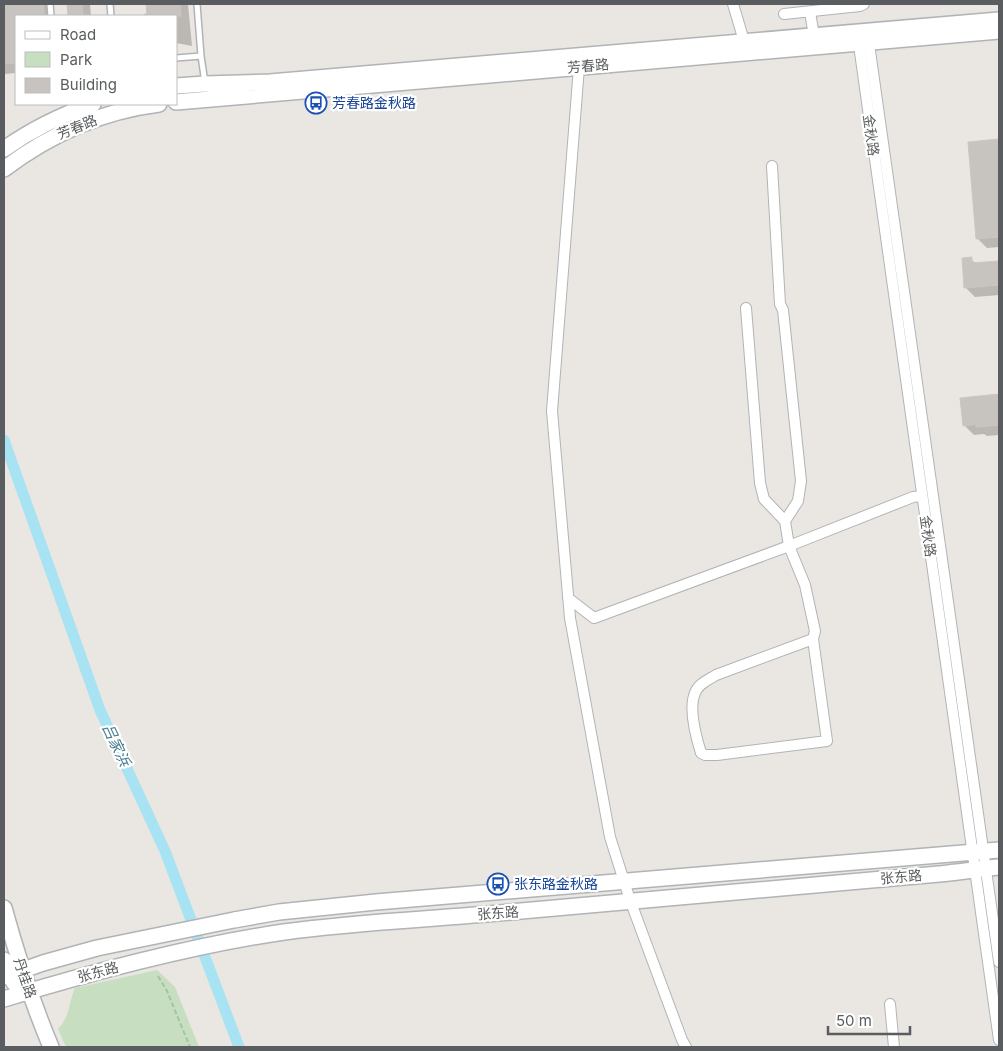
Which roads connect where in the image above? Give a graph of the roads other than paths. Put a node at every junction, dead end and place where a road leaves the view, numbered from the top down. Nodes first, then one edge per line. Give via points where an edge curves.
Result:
1 (197, 4) edge
2 (733, 4) edge
3 (864, 4) edge
4 (810, 12) junction
5 (784, 14) dead end
6 (999, 20) edge
7 (999, 31) edge
8 (814, 36) junction
9 (863, 37) junction
10 (744, 42) junction
11 (201, 56) junction
12 (178, 58) edge
13 (578, 67) junction
14 (205, 84) junction
15 (178, 86) edge
16 (178, 102) edge
17 (91, 105) edge
18 (152, 105) edge
19 (4, 150) edge
20 (772, 166) dead end
21 (4, 169) edge
22 (746, 308) dead end
23 (922, 496) junction
24 (785, 521) junction
25 (789, 546) junction
26 (568, 598) junction
27 (813, 639) junction
28 (999, 850) edge
29 (978, 851) junction
30 (987, 868) edge
31 (624, 880) junction
32 (630, 900) junction
33 (4, 908) edge
34 (4, 960) edge
35 (999, 962) edge
36 (12, 974) edge
37 (24, 993) junction
38 (4, 999) edge
39 (890, 1004) dead end
40 (999, 1040) edge
41 (42, 1047) edge
42 (51, 1047) edge
43 (686, 1047) edge
44 (894, 1047) edge

1 - 11 lane
2 - 10 street
3 - 4 street
4 - 5 street
4 - 8 street
6 - 9 street, 芳春路
7 - 9 street, 芳春路
8 - 9 street, 芳春路
8 - 10 street, 芳春路
9 - 13 street, 芳春路
9 - 23 street, 金秋路
9 - 29 street, 金秋路
10 - 14 street, 芳春路 via 270,82
11 - 12 lane
11 - 14 lane
13 - 16 street, 芳春路
13 - 26 street via 552,411
14 - 15 street, 芳春路
17 - 19 street, 芳春路 via 46,123
18 - 21 street, 芳春路 via 85,123 53,137
20 - 24 street via 780,304 801,481 798,501
22 - 24 street via 760,483 764,499
23 - 25 street
23 - 29 street, 金秋路
24 - 25 street
25 - 26 street via 594,618
25 - 27 street via 805,584 815,631
26 - 31 street via 610,837
27 - 27 street via 826,741 717,755 701,753 692,703 702,684 716,675
28 - 29 street, 张东路
29 - 30 street, 金秋路
29 - 31 street, 张东路
30 - 32 street, 张东路
30 - 35 street, 金秋路
30 - 40 street, 金秋路
31 - 32 street
31 - 36 street, 张东路 via 280,912 78,953
32 - 37 street, 张东路 via 282,933 158,956
32 - 43 street
33 - 36 street, 丹桂路
34 - 36 street, 丹桂路
36 - 37 street, 丹桂路
37 - 38 street, 张东路
37 - 41 street, 丹桂路
37 - 42 street, 丹桂路
39 - 44 street

